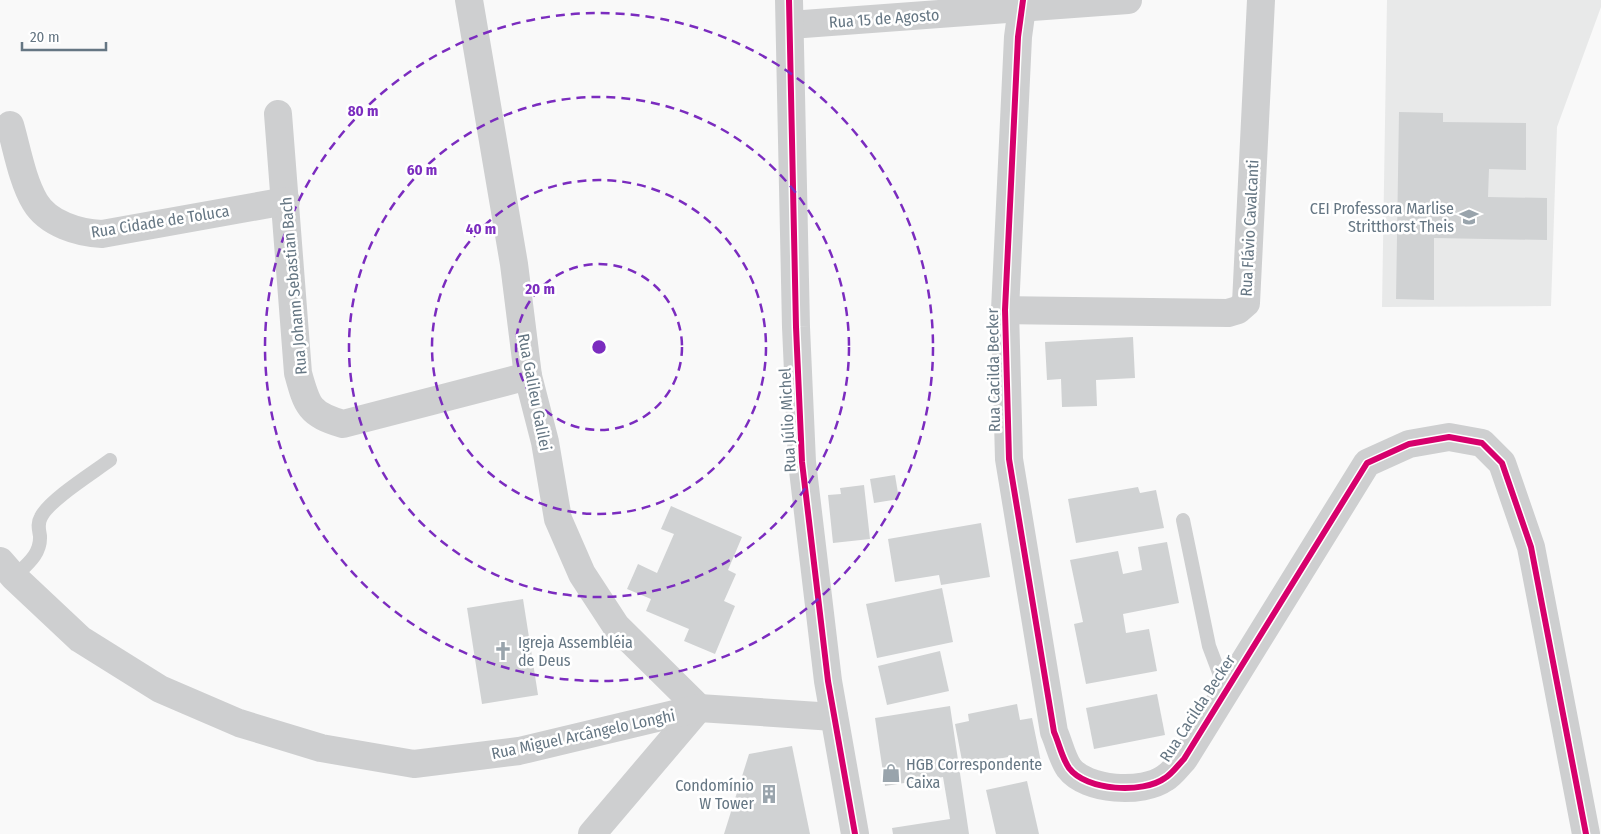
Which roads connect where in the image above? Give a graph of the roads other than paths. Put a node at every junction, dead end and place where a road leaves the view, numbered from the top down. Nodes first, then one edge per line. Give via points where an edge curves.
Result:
1 (469, 0) edge
2 (1128, 0) edge
3 (1261, 0) edge
4 (1023, 4) edge
5 (790, 13) edge
6 (278, 114) dead end
7 (10, 125) dead end
8 (286, 201) junction
9 (1005, 310) junction
10 (528, 376) junction
11 (110, 460) dead end
12 (1184, 520) dead end
13 (7, 569) edge
14 (1226, 691) junction
15 (699, 708) junction
16 (834, 717) junction
17 (592, 834) edge
18 (855, 834) edge
19 (1586, 834) edge

1 - 10 street, Rua Galileu Galilei via 512,254
2 - 4 street, Rua 15 de Agosto
3 - 9 street, Rua Flávio Cavalcanti via 1246,303 1228,313
4 - 5 street, Rua 15 de Agosto
4 - 9 street, Rua Cacilda Becker via 1018,36
5 - 16 street, Rua Júlio Michel via 802,462
6 - 8 street, Rua Johann Sebastian Bach
7 - 8 street, Rua Cidade de Toluca via 35,203 49,216 83,233 102,234
8 - 10 street, Rua Johann Sebastian Bach via 298,373 306,403 324,418 343,424
9 - 14 street, Rua Cacilda Becker via 1009,459 1054,732 1069,768 1084,780 1104,787 1141,787 1165,779 1184,759
10 - 15 street, Rua Galileu Galilei via 545,442 558,519 582,574 616,626
11 - 13 lane via 51,504 41,516 38,550
12 - 14 lane via 1209,646
13 - 15 street, Rua Miguel Arcângelo Longhi via 80,639 160,689 239,723 321,748 414,764 519,751
14 - 19 street, Rua Cacilda Becker via 1367,463 1409,444 1449,437 1482,443 1502,463 1531,547
15 - 16 street, Rua Miguel Arcângelo Longhi
15 - 17 street
16 - 18 street, Rua Júlio Michel

